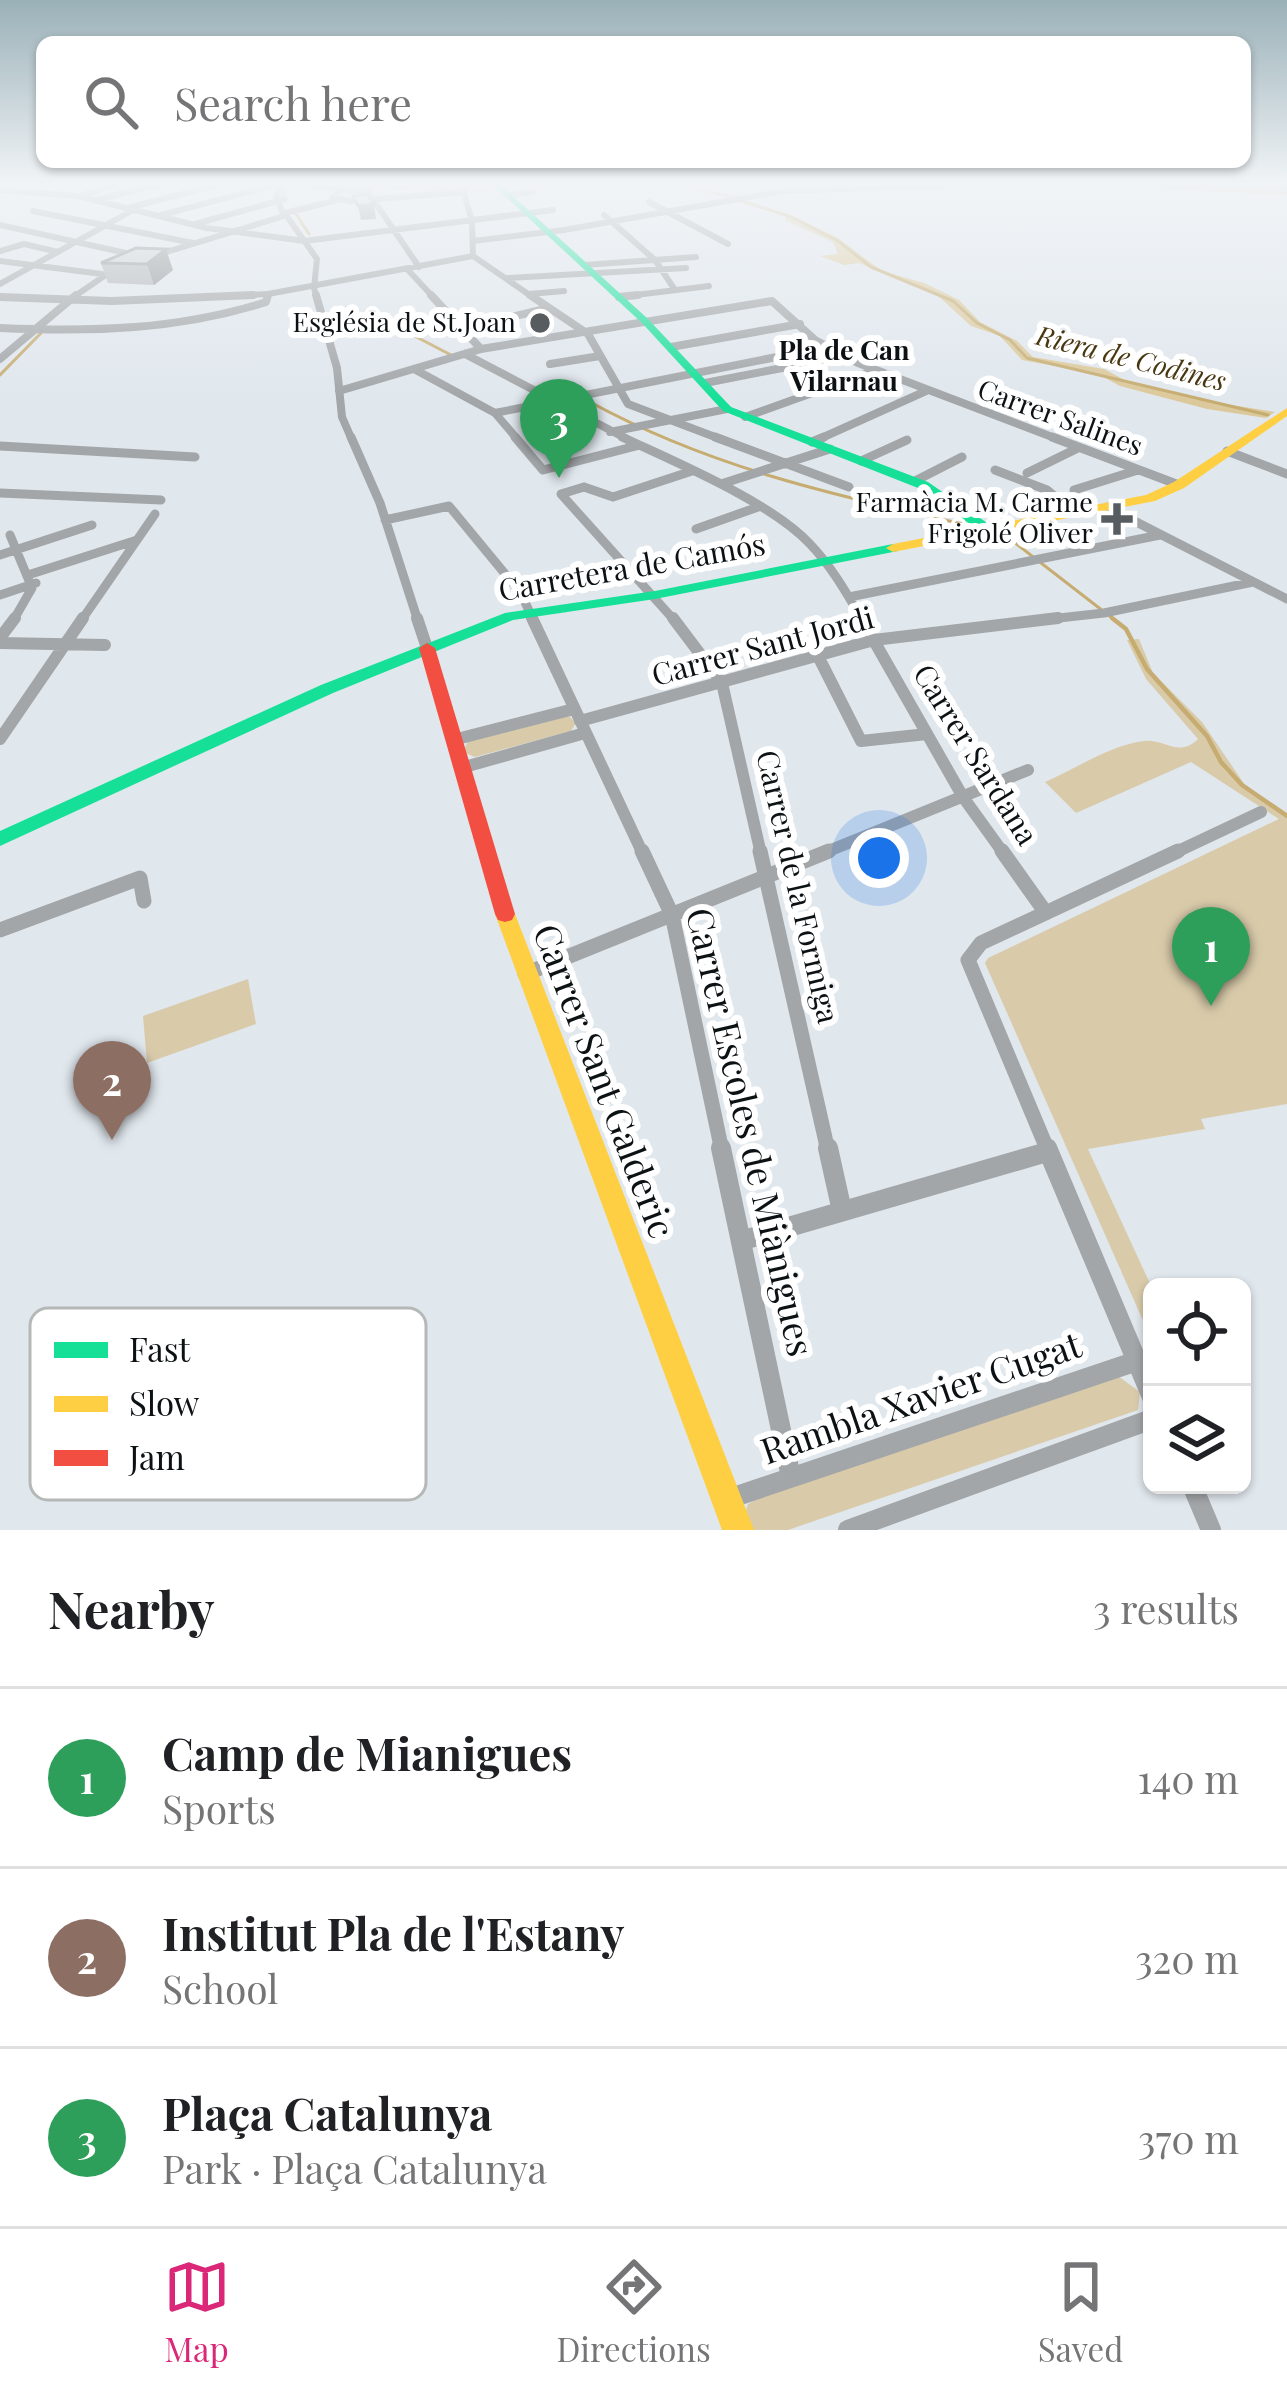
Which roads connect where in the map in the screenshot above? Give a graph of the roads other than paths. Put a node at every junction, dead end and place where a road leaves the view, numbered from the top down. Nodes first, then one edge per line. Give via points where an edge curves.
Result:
1 (51, 256) edge
2 (315, 256) edge
3 (411, 256) edge
4 (471, 256) edge
5 (473, 256) edge
6 (576, 256) edge
7 (651, 256) edge
8 (692, 256) edge
9 (141, 257) edge
10 (655, 260) junction
11 (0, 261) edge
12 (31, 267) junction
13 (419, 267) junction
14 (686, 268) dead end
15 (589, 269) junction
16 (408, 270) junction
17 (661, 270) junction
18 (103, 274) junction
19 (507, 278) junction
20 (0, 284) edge
21 (709, 286) dead end
22 (314, 288) junction
23 (675, 290) junction
24 (564, 292) dead end
25 (268, 294) junction
26 (528, 294) junction
27 (0, 297) edge
28 (619, 297) junction
29 (70, 300) junction
30 (549, 308) junction
31 (645, 321) junction
32 (800, 324) junction
33 (0, 328) edge
34 (465, 328) junction
35 (35, 330) junction
36 (380, 331) dead end
37 (584, 331) junction
38 (328, 334) junction
39 (671, 347) junction
40 (827, 347) junction
41 (481, 349) junction
42 (464, 354) junction
43 (600, 356) junction
44 (844, 356) junction
45 (550, 364) dead end
46 (2, 365) edge
47 (414, 369) junction
48 (876, 370) junction
49 (700, 377) junction
50 (619, 388) junction
51 (339, 391) junction
52 (926, 391) junction
53 (548, 401) junction
54 (1287, 411) edge
55 (495, 413) junction
56 (736, 413) junction
57 (668, 421) junction
58 (16, 430) dead end
59 (609, 432) junction
60 (907, 440) dead end
61 (821, 445) junction
62 (636, 446) junction
63 (0, 447) edge
64 (1078, 448) junction
65 (1227, 452) junction
66 (962, 457) dead end
67 (861, 461) junction
68 (782, 465) junction
69 (569, 467) junction
70 (995, 470) dead end
71 (1139, 470) junction
72 (692, 471) junction
73 (1027, 473) dead end
74 (1287, 474) edge
75 (915, 482) junction
76 (721, 484) junction
77 (1179, 485) junction
78 (584, 487) junction
79 (849, 487) dead end
80 (1074, 490) dead end
81 (0, 494) edge
82 (161, 500) dead end
83 (758, 507) junction
84 (1107, 507) junction
85 (1075, 513) junction
86 (155, 514) dead end
87 (385, 520) junction
88 (92, 526) dead end
89 (696, 529) dead end
90 (988, 530) junction
91 (10, 535) dead end
92 (1160, 535) junction
93 (138, 539) junction
94 (17, 549) junction
95 (0, 555) edge
96 (826, 561) junction
97 (34, 579) junction
98 (1253, 582) junction
99 (0, 595) edge
100 (655, 595) junction
101 (849, 597) junction
102 (1287, 599) edge
103 (530, 613) junction
104 (0, 640) edge
105 (874, 640) junction
106 (66, 644) junction
107 (105, 646) dead end
108 (427, 648) junction
109 (818, 656) junction
110 (722, 682) junction
111 (580, 721) junction
112 (927, 734) junction
113 (0, 739) edge
114 (453, 740) junction
115 (461, 768) junction
116 (1028, 770) dead end
117 (962, 797) junction
118 (1262, 812) dead end
119 (0, 839) edge
120 (767, 875) junction
121 (145, 901) dead end
122 (1046, 914) junction
123 (671, 915) junction
124 (0, 929) edge
125 (525, 974) junction
126 (1047, 1152) junction
127 (842, 1211) junction
128 (744, 1240) junction
129 (1136, 1361) junction
130 (1147, 1386) edge
131 (1143, 1422) edge
132 (791, 1477) junction
133 (1196, 1494) edge
134 (727, 1499) junction
135 (738, 1530) edge
136 (848, 1530) edge
137 (1211, 1530) edge

1 - 12 street
2 - 22 street
3 - 13 street
4 - 13 street
5 - 19 street
6 - 15 street
7 - 10 street
8 - 10 street
9 - 18 street
10 - 15 street
10 - 17 street
11 - 12 street
12 - 18 street
12 - 20 street
13 - 16 street
14 - 17 street
15 - 17 street
15 - 19 street
15 - 28 street
16 - 22 street
16 - 34 street
17 - 23 street
18 - 29 street
19 - 26 street
21 - 23 street
22 - 25 street
22 - 38 street
23 - 28 street
24 - 26 street
25 - 29 street
25 - 35 street via 266,302 157,330
26 - 30 street
27 - 29 street
28 - 31 street
29 - 35 street
30 - 34 street
30 - 37 street
31 - 32 street, Carrer Salines via 772,301
31 - 37 street
31 - 39 street
32 - 39 street
32 - 40 street, Carrer Salines
33 - 35 street
34 - 41 street
35 - 46 street
36 - 38 street
37 - 41 street
37 - 43 street
38 - 51 street
39 - 49 street
40 - 44 street, Carrer Salines
40 - 49 street
41 - 42 street
42 - 47 street
42 - 53 street, Carrer Sardana
43 - 45 street
43 - 50 street
44 - 48 street, Carrer Salines
44 - 49 street
47 - 51 street
47 - 55 street
48 - 52 street, Carrer Salines
48 - 56 street
49 - 50 street
49 - 56 street
50 - 53 street
50 - 57 street via 628,404
51 - 87 street
52 - 61 street
52 - 64 street, Carrer Salines
53 - 55 street
53 - 59 street, Carrer Sardana
54 - 65 street, Carretera de Camós
55 - 69 street via 543,470
56 - 57 street
56 - 61 street
57 - 59 street
57 - 68 street
58 - 63 street
59 - 62 street, Carrer Sardana
60 - 67 street
61 - 67 street
61 - 68 street
62 - 69 street
62 - 72 street, Carrer Sardana
63 - 63 street via 195,457
64 - 71 street, Carrer Salines
64 - 73 street
65 - 74 street
65 - 77 street, Carretera de Camós
66 - 75 street
67 - 75 street
68 - 76 street
68 - 79 street
69 - 78 street
70 - 85 street via 1047,490
71 - 77 street, Carrer Salines
71 - 80 street
72 - 76 street, Carrer Sardana
72 - 78 street via 613,497
75 - 90 street
76 - 83 street, Carrer Sardana
77 - 84 street, Carretera de Camós
78 - 100 street, Carrer de la Formiga via 561,494
81 - 82 street
83 - 89 street
83 - 96 street, Carrer Sardana
84 - 85 street, Carretera de Camós
84 - 92 street
85 - 90 street, Carretera de Camós
86 - 93 street
87 - 103 street, Carrer Escoles de Miànigues via 445,505
87 - 108 street
88 - 94 street
90 - 96 street, Carretera de Camós
91 - 94 street
92 - 98 street
92 - 101 street
93 - 97 street
93 - 106 street
94 - 95 street
94 - 97 street
96 - 100 street, Carretera de Camós
96 - 101 street, Carrer Sardana
97 - 99 street
97 - 104 street via 34,593
98 - 102 street
98 - 105 street, Carrer Sant Jordi via 1104,613
100 - 103 street, Carretera de Camós
100 - 110 street, Carrer de la Formiga
101 - 105 street, Carrer Sardana
103 - 108 street, Carretera de Camós
103 - 111 street, Carrer Escoles de Miànigues
104 - 106 street
105 - 109 street, Carrer Sant Jordi
105 - 112 street, Carrer Sardana
106 - 107 street
106 - 113 street
108 - 114 street, Carrer Sant Galderic
108 - 119 street, Carretera de Camós
109 - 110 street, Carrer Sant Jordi
109 - 112 street via 861,742
110 - 111 street, Carrer Sant Jordi
110 - 120 street, Carrer de la Formiga
111 - 114 street
111 - 115 street
111 - 123 street, Carrer Escoles de Miànigues
112 - 117 street, Carrer Sardana
114 - 115 street, Carrer Sant Galderic
115 - 125 street, Carrer Sant Galderic
116 - 117 street
117 - 120 street
117 - 122 street, Carrer Sardana
118 - 122 street
120 - 123 street
120 - 127 street, Carrer de la Formiga
121 - 124 street via 140,878
122 - 126 street via 981,943 968,960
123 - 125 street
123 - 128 street, Carrer Escoles de Miànigues
125 - 134 street, Carrer Sant Galderic
126 - 127 street
126 - 129 street
127 - 128 street
128 - 132 street, Carrer Escoles de Miànigues
129 - 130 street
129 - 132 street, Rambla Xavier Cugat
131 - 136 street
132 - 134 street, Rambla Xavier Cugat
133 - 137 street
134 - 135 street, Carrer Sant Galderic

